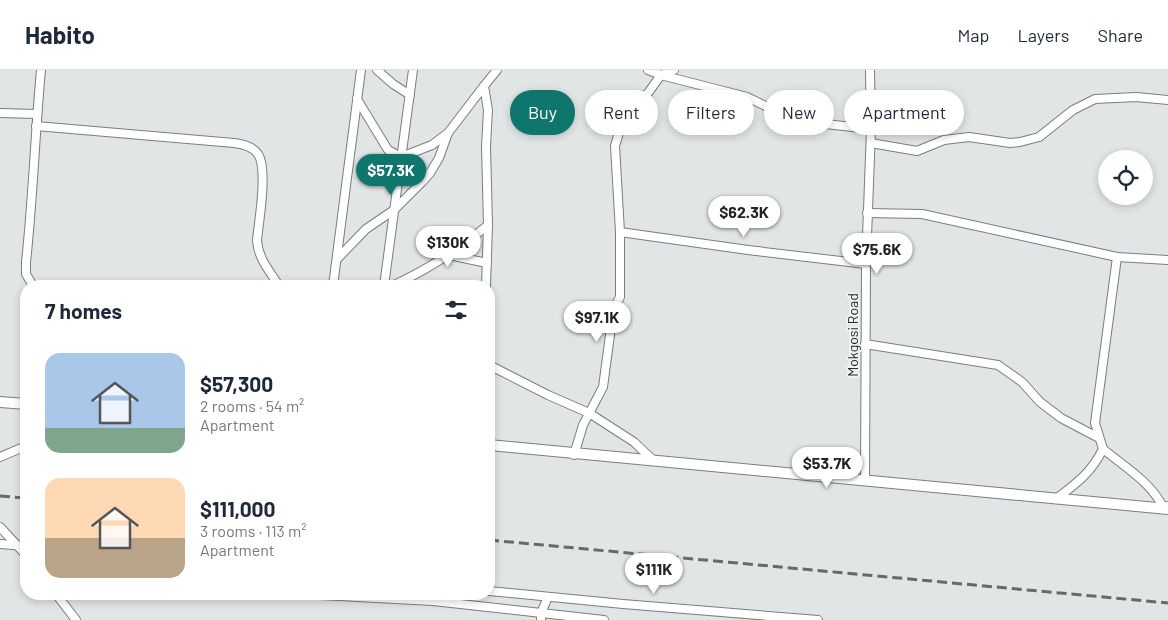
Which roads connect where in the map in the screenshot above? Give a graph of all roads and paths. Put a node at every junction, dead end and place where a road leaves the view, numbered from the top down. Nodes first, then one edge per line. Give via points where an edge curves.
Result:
1 (41, 70) edge
2 (361, 70) edge
3 (377, 70) edge
4 (413, 70) edge
5 (497, 70) edge
6 (648, 70) edge
7 (674, 70) edge
8 (870, 70) edge
9 (661, 75) junction
10 (484, 86) junction
11 (871, 90) edge
12 (410, 95) junction
13 (357, 99) junction
14 (1168, 100) edge
15 (0, 112) edge
16 (37, 114) junction
17 (36, 126) junction
18 (844, 126) edge
19 (448, 134) junction
20 (872, 135) edge
21 (871, 143) junction
22 (401, 157) junction
23 (394, 210) junction
24 (867, 213) junction
25 (488, 225) junction
26 (620, 232) junction
27 (449, 255) junction
28 (1117, 257) junction
29 (338, 258) junction
30 (1168, 260) edge
31 (487, 264) junction
32 (866, 264) junction
33 (30, 280) edge
34 (275, 280) edge
35 (334, 280) edge
36 (385, 280) edge
37 (403, 280) edge
38 (486, 280) edge
39 (866, 344) junction
40 (495, 368) edge
41 (0, 402) edge
42 (20, 404) edge
43 (589, 413) junction
44 (1100, 438) junction
45 (495, 446) edge
46 (20, 449) edge
47 (1103, 449) junction
48 (574, 455) junction
49 (0, 457) edge
50 (654, 461) junction
51 (865, 480) junction
52 (1056, 499) junction
53 (1167, 508) edge
54 (0, 527) edge
55 (0, 544) edge
56 (20, 544) edge
57 (20, 546) edge
58 (495, 592) edge
59 (548, 597) junction
60 (61, 600) edge
61 (414, 600) edge
62 (541, 616) edge
63 (76, 620) edge
64 (604, 620) edge
65 (818, 620) edge

1 - 16 street
2 - 13 street
3 - 12 street
4 - 12 street
5 - 10 street
6 - 9 street
7 - 9 street
8 - 11 street, Mokgosi Road
9 - 18 street via 747,97 790,118
9 - 26 street via 621,126 615,146
10 - 19 street
10 - 25 street via 488,110
12 - 22 street
13 - 22 street via 388,150
13 - 29 street
14 - 21 street via 1136,97 1095,99 1073,110 1039,137 1020,142 969,137 944,140 916,150
15 - 16 street
16 - 17 street
17 - 33 street via 26,262
17 - 34 street via 244,144 252,149 258,153 263,171 258,251
19 - 22 street via 432,145
19 - 23 street via 430,173
20 - 21 street, Mokgosi Road
21 - 24 street, Mokgosi Road
22 - 23 street
23 - 29 street via 366,230
23 - 36 street
24 - 28 street via 922,214
24 - 32 street, Mokgosi Road
25 - 27 street
25 - 31 street
26 - 32 street
26 - 43 street via 620,297 610,320 603,387
27 - 31 street
27 - 37 street
28 - 30 street
28 - 44 street via 1095,423
29 - 35 street
31 - 38 street
32 - 39 street, Mokgosi Road
39 - 44 street via 998,365 1061,418
39 - 51 street, Mokgosi Road
40 - 43 street
41 - 42 street
43 - 48 street
43 - 50 street via 634,442
44 - 47 street
45 - 48 street
46 - 49 street
47 - 52 street via 1095,466
47 - 53 street via 1150,488
48 - 50 street
50 - 51 street
51 - 52 street
52 - 53 street
54 - 56 street
55 - 57 street
58 - 59 street
59 - 62 street
59 - 65 street
60 - 63 street
61 - 62 street
62 - 64 street

